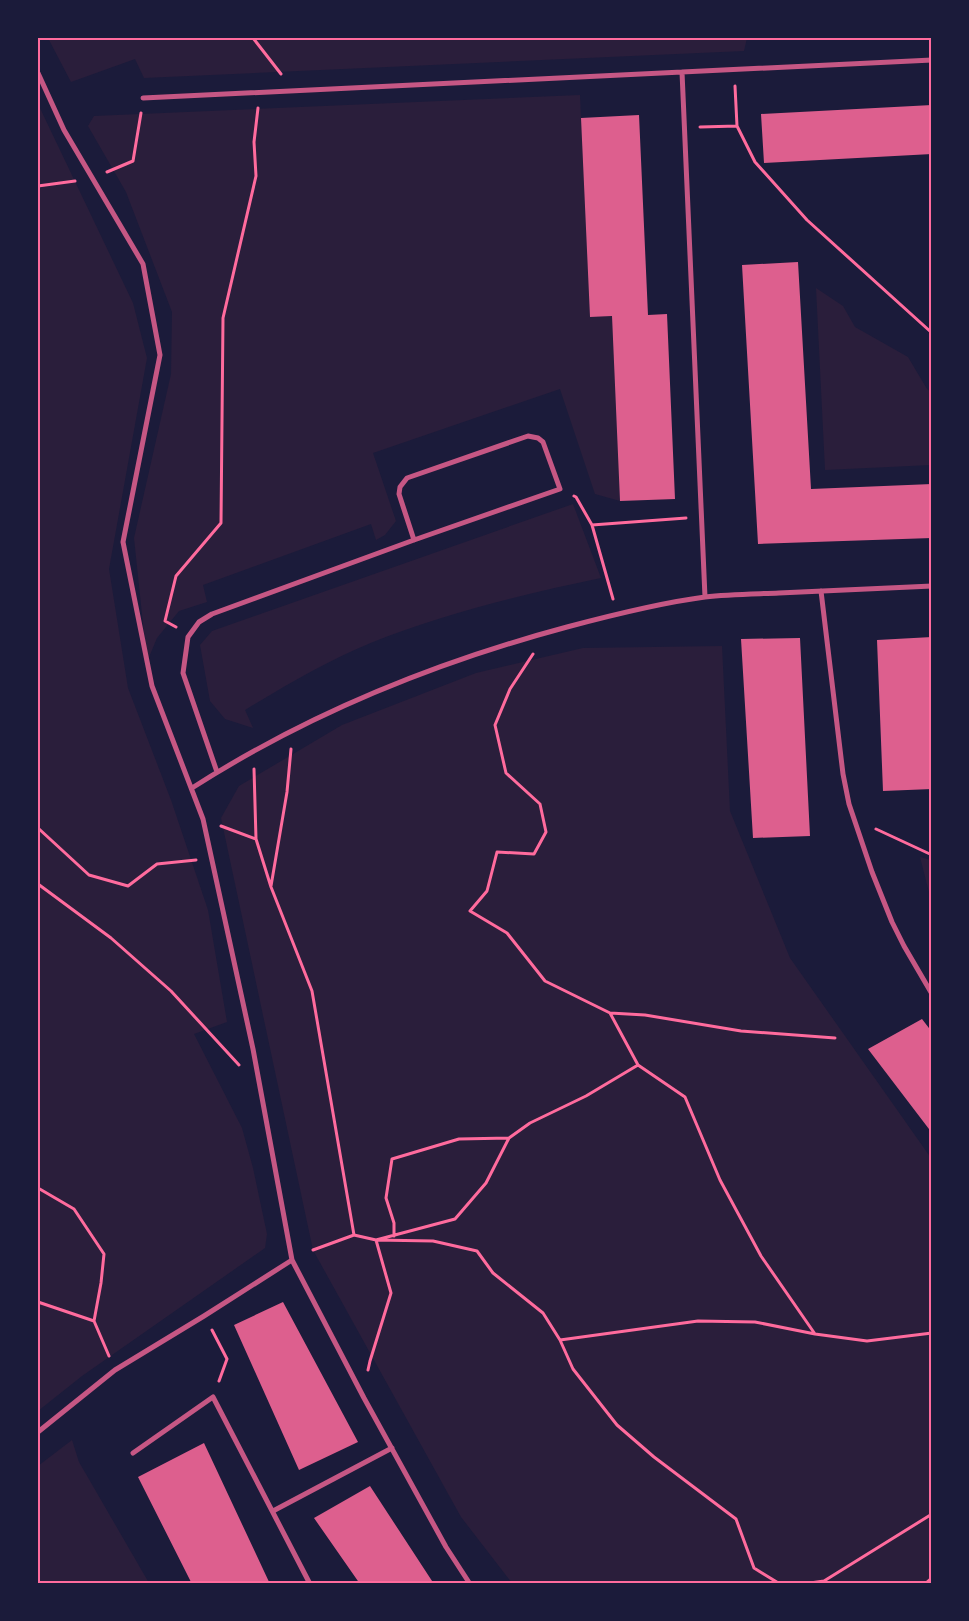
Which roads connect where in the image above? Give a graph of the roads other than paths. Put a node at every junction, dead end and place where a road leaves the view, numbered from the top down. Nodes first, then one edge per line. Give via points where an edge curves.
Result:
1 (932, 60) edge
2 (682, 72) junction
3 (38, 74) edge
4 (143, 98) road end
5 (414, 540) junction
6 (932, 586) edge
7 (821, 591) junction
8 (705, 597) junction
9 (216, 772) junction
10 (192, 788) junction
11 (932, 994) edge
12 (292, 1260) junction
13 (38, 1432) edge
14 (392, 1448) junction
15 (133, 1453) dead end
16 (274, 1511) junction
17 (310, 1584) edge
18 (470, 1584) edge

1 - 2 street
2 - 4 street
2 - 8 street
3 - 10 street via 64,130 143,264 160,355 123,542 152,686
5 - 5 street via 560,490 543,442 535,436 523,437 404,481 400,487 400,498
5 - 9 street via 212,614 199,622 187,642 183,674
6 - 7 street
7 - 8 street
7 - 11 street via 843,774 853,818 892,922
8 - 9 street via 618,614 484,651 396,682 323,715
9 - 10 street
10 - 12 street via 212,858 261,1090
12 - 13 street via 115,1370
12 - 14 street
14 - 16 street
14 - 18 street
15 - 16 street via 213,1397
16 - 17 street

